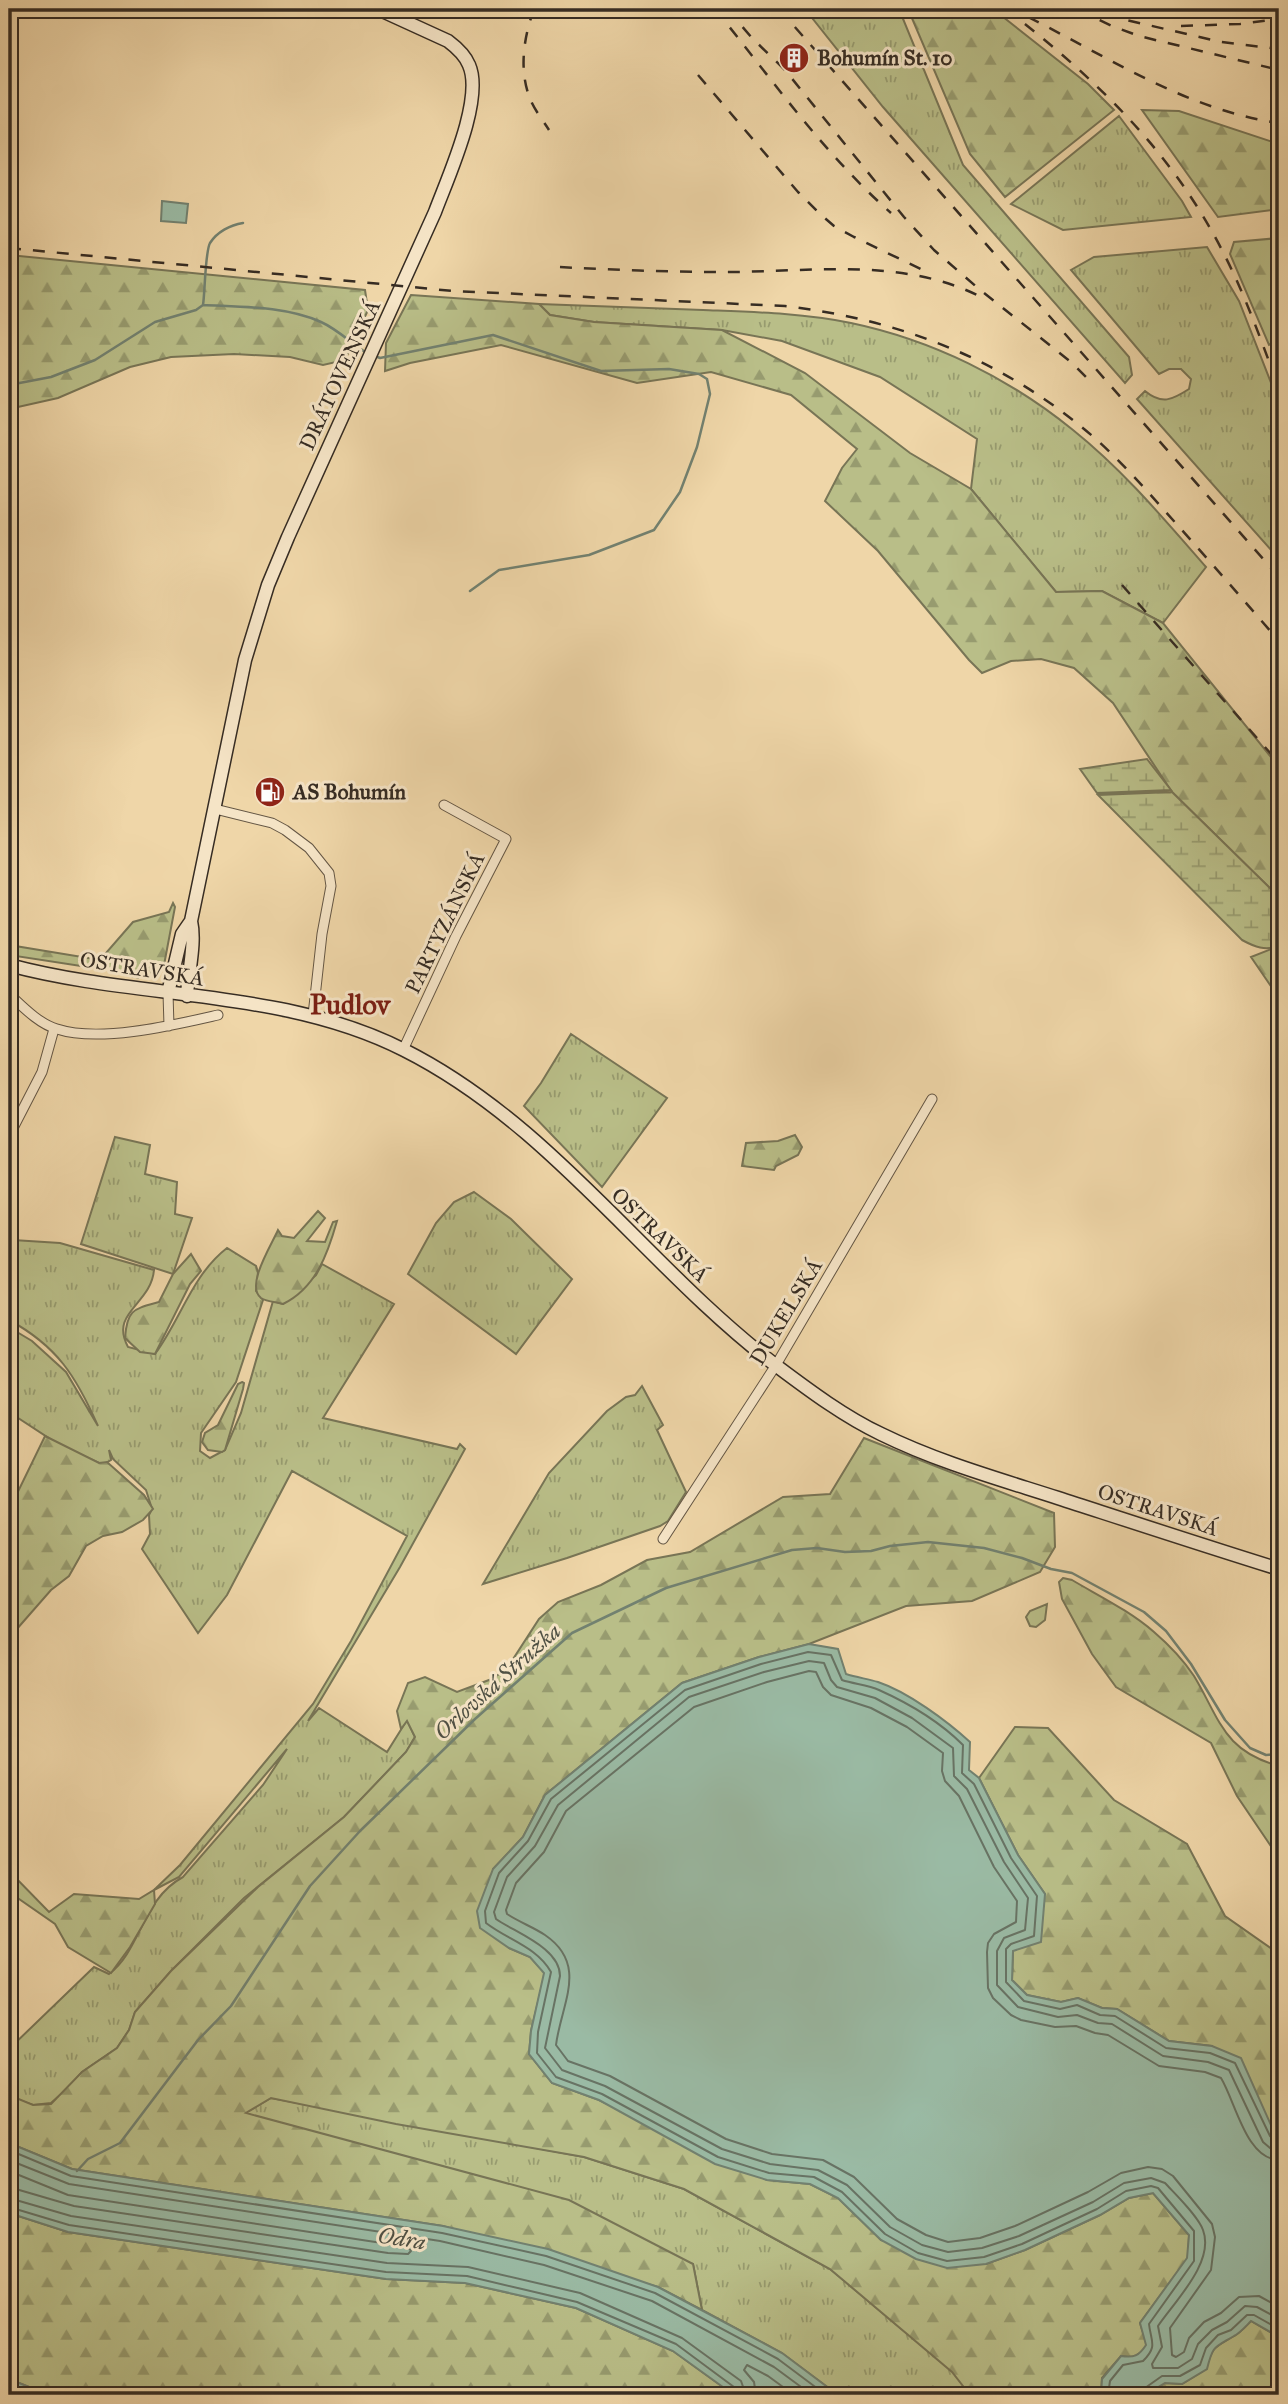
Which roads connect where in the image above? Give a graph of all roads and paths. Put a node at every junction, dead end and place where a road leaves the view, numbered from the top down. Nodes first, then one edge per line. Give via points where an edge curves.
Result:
1 (378, 9) edge
2 (444, 805) dead end
3 (215, 809) junction
4 (191, 920) junction
5 (9, 965) edge
6 (168, 993) junction
7 (9, 994) edge
8 (187, 996) junction
9 (218, 1015) dead end
10 (313, 1016) junction
11 (169, 1026) junction
12 (54, 1029) junction
13 (403, 1049) junction
14 (932, 1099) dead end
15 (9, 1136) edge
16 (776, 1366) junction
17 (663, 1539) dead end
18 (1279, 1569) edge

1 - 3 main road, DRÁTOVENSKÁ via 455,47 470,66 473,90 468,117 435,212 268,586 245,660
2 - 13 street, PARTYZÁNSKÁ via 506,839
3 - 4 main road, DRÁTOVENSKÁ
3 - 10 street via 285,830 309,848 329,873
4 - 6 main road, DRÁTOVENSKÁ via 182,934
4 - 8 main road, DRÁTOVENSKÁ via 194,933
5 - 6 main road, OSTRAVSKÁ
6 - 8 main road, OSTRAVSKÁ
6 - 11 street
7 - 12 street
8 - 10 main road, OSTRAVSKÁ
9 - 11 street, OSTRAVSKÁ
10 - 13 main road, OSTRAVSKÁ
11 - 12 street, OSTRAVSKÁ via 93,1034
12 - 15 street via 41,1072
13 - 16 main road, OSTRAVSKÁ via 486,1100 531,1136 718,1317
14 - 16 street, DUKELSKÁ
16 - 17 street, DUKELSKÁ
16 - 18 main road, OSTRAVSKÁ via 870,1428 932,1457

